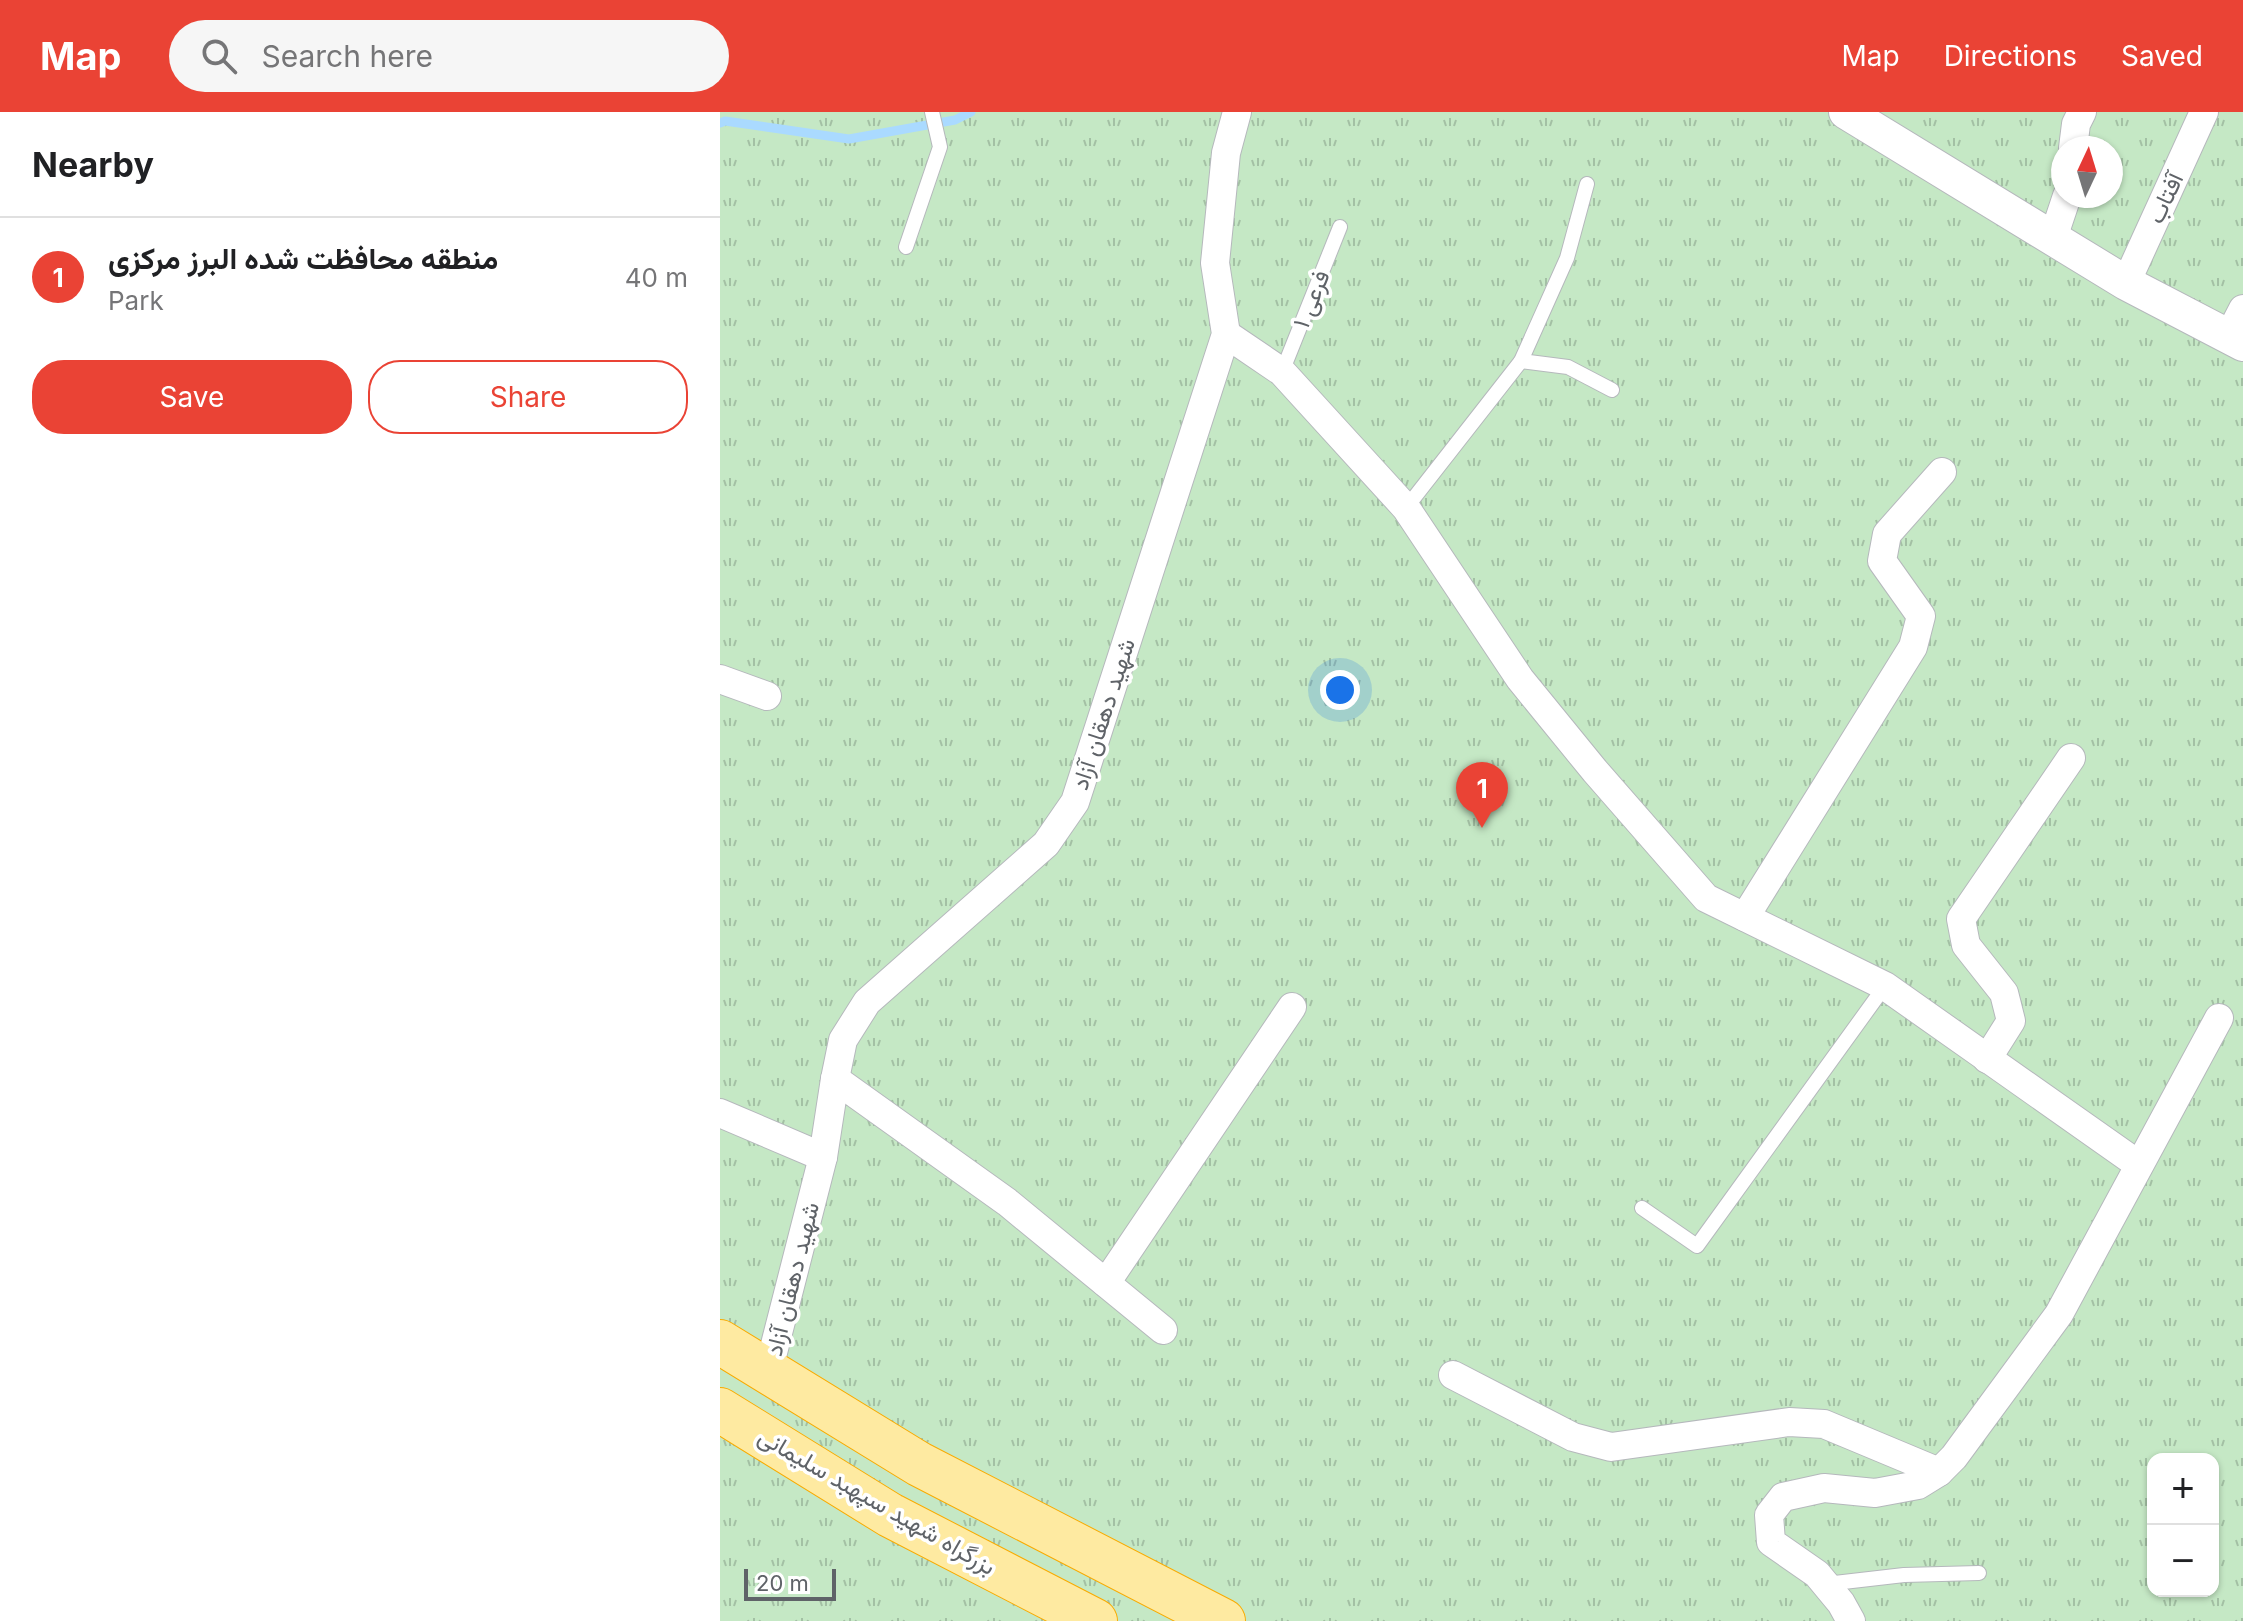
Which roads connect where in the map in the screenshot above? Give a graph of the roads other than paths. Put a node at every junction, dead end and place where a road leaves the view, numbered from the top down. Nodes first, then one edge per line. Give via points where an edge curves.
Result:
1 (932, 112) edge
2 (1237, 112) edge
3 (1846, 112) edge
4 (2082, 112) edge
5 (2204, 112) edge
6 (2074, 136) edge
7 (1587, 184) dead end
8 (2063, 208) edge
9 (1340, 227) dead end
10 (2053, 238) junction
11 (906, 247) dead end
12 (2126, 283) junction
13 (2238, 329) edge
14 (1226, 334) junction
15 (1521, 361) junction
16 (1282, 372) junction
17 (1612, 390) dead end
18 (1942, 472) dead end
19 (1406, 508) junction
20 (720, 679) edge
21 (767, 696) dead end
22 (2071, 758) dead end
23 (1745, 917) junction
24 (1885, 986) junction
25 (1292, 1007) dead end
26 (2219, 1018) dead end
27 (1987, 1059) junction
28 (835, 1079) junction
29 (720, 1113) edge
30 (823, 1157) junction
31 (2139, 1165) junction
32 (1642, 1208) dead end
33 (1106, 1283) junction
34 (1163, 1330) dead end
35 (720, 1342) edge
36 (768, 1372) junction
37 (1453, 1375) dead end
38 (720, 1410) edge
39 (1939, 1472) junction
40 (1979, 1573) dead end
41 (1825, 1584) junction
42 (1095, 1621) edge
43 (1223, 1621) edge
44 (1851, 1621) edge

1 - 11 lane via 940,147
2 - 14 street, شهید دهقان آزاد via 1226,153 1215,263
3 - 10 street
4 - 6 street
5 - 12 street, آفتاب
7 - 15 lane via 1567,258
8 - 10 street
9 - 16 lane, فرعی ۱
10 - 12 street
12 - 13 street
14 - 16 street
14 - 28 street, شهید دهقان آزاد via 1075,802 1046,844 867,1002 843,1040
15 - 17 lane via 1568,367
15 - 19 lane
16 - 19 street
18 - 23 street via 1887,534 1882,561 1921,616 1913,647
19 - 23 street via 1520,679 1595,771 1706,898
20 - 21 street
22 - 27 street via 1961,919 1966,945 2004,993 2011,1021
23 - 24 street
24 - 27 street
24 - 32 lane via 1697,1246
25 - 33 street
26 - 31 street
27 - 31 street
28 - 30 street, شهید دهقان آزاد
28 - 33 street via 1007,1202
29 - 30 street
30 - 36 street, شهید دهقان آزاد
31 - 39 street via 2059,1314
33 - 34 street
35 - 36 highway
36 - 43 highway via 919,1464
37 - 39 street via 1573,1437 1611,1447 1789,1422 1824,1424
38 - 42 highway, بزرگراه شهید سپهبد سلیمانی via 890,1515
39 - 41 street via 1918,1485 1875,1493 1824,1488 1783,1497 1769,1515 1771,1542
40 - 41 lane
41 - 44 street

